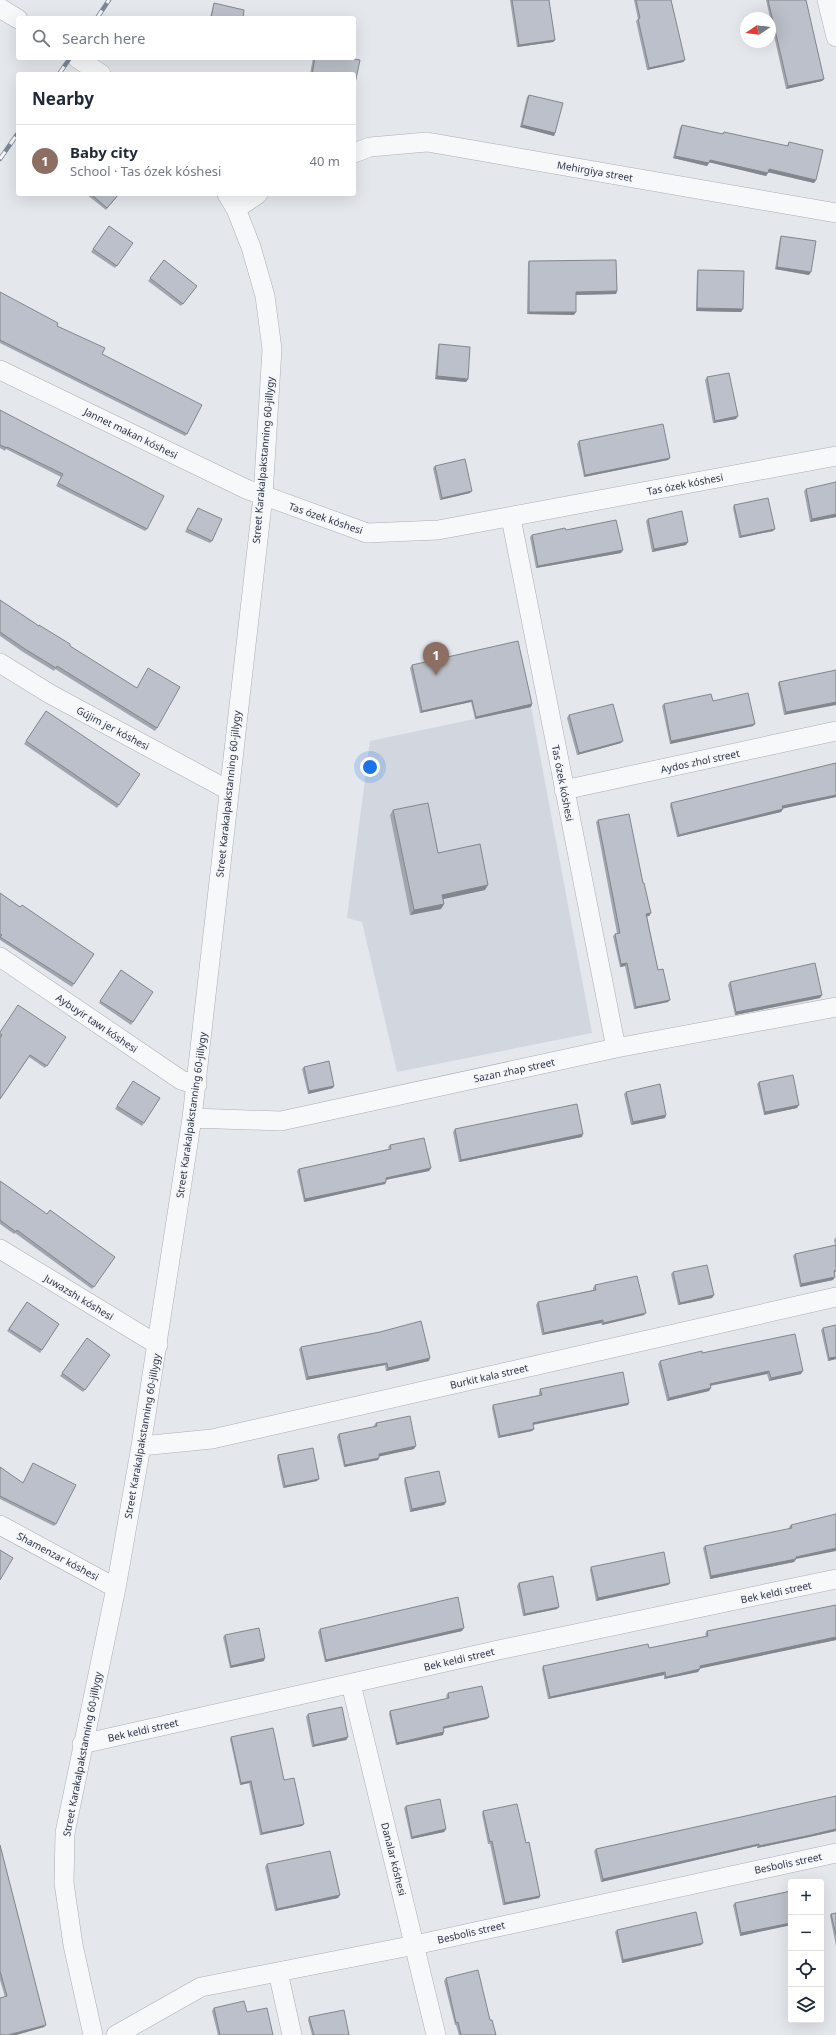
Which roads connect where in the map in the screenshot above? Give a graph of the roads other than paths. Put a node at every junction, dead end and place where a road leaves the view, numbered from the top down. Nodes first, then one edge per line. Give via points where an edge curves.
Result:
1 (827, 0) edge
2 (0, 8) edge
3 (16, 18) edge
4 (836, 37) edge
5 (80, 60) edge
6 (98, 72) edge
7 (356, 152) edge
8 (251, 196) edge
9 (232, 201) edge
10 (836, 213) edge
11 (0, 370) edge
12 (836, 456) edge
13 (262, 496) junction
14 (510, 518) junction
15 (0, 663) edge
16 (836, 731) edge
17 (228, 790) junction
18 (564, 790) junction
19 (0, 957) edge
20 (836, 1007) edge
21 (616, 1048) junction
22 (197, 1085) junction
23 (192, 1118) junction
24 (0, 1249) edge
25 (836, 1297) edge
26 (158, 1345) junction
27 (141, 1446) junction
28 (0, 1525) edge
29 (836, 1579) edge
30 (116, 1588) junction
31 (351, 1684) junction
32 (82, 1744) junction
33 (836, 1853) edge
34 (415, 1945) junction
35 (278, 1972) junction
36 (93, 2035) edge
37 (116, 2035) edge
38 (292, 2035) edge
39 (436, 2035) edge

1 - 4 street
2 - 3 street
5 - 6 street
7 - 10 street, Mehirgiya street via 370,147 427,142
8 - 9 street
9 - 13 street, Street Karakalpakstanning 60-jillygy via 251,247 265,296 272,350
11 - 13 street, Jannet makan kóshesi
12 - 14 street, Tas ózek kóshesi
13 - 14 street, Tas ózek kóshesi via 367,533 438,530
13 - 17 street, Street Karakalpakstanning 60-jillygy
14 - 18 street, Tas ózek kóshesi
15 - 17 street, Gújim jer kóshesi via 50,694
16 - 18 street, Aydos zhol street
17 - 22 street, Street Karakalpakstanning 60-jillygy
18 - 21 street, Tas ózek kóshesi
19 - 22 street, Aybuyir tawı kóshesi via 181,1080
20 - 21 street, Sazan zhap street
21 - 23 street, Sazan zhap street via 281,1121
22 - 23 street, Street Karakalpakstanning 60-jillygy
23 - 26 street, Street Karakalpakstanning 60-jillygy
24 - 26 street, Juwazshı kóshesi
25 - 27 street, Burkit kala street via 212,1439
26 - 27 street, Street Karakalpakstanning 60-jillygy
27 - 30 street, Street Karakalpakstanning 60-jillygy
28 - 30 street, Shamenzar kóshesi
29 - 31 street, Bek keldi street
30 - 32 street, Street Karakalpakstanning 60-jillygy
31 - 32 street, Bek keldi street
31 - 34 street, Danalar kóshesi
32 - 36 street, Street Karakalpakstanning 60-jillygy via 65,1833 64,1883 73,1945
33 - 34 street, Besbolis street
34 - 35 street, Besbolis street
34 - 39 street, Danalar kóshesi
35 - 37 street, Besbolis street via 201,1987
35 - 38 street

